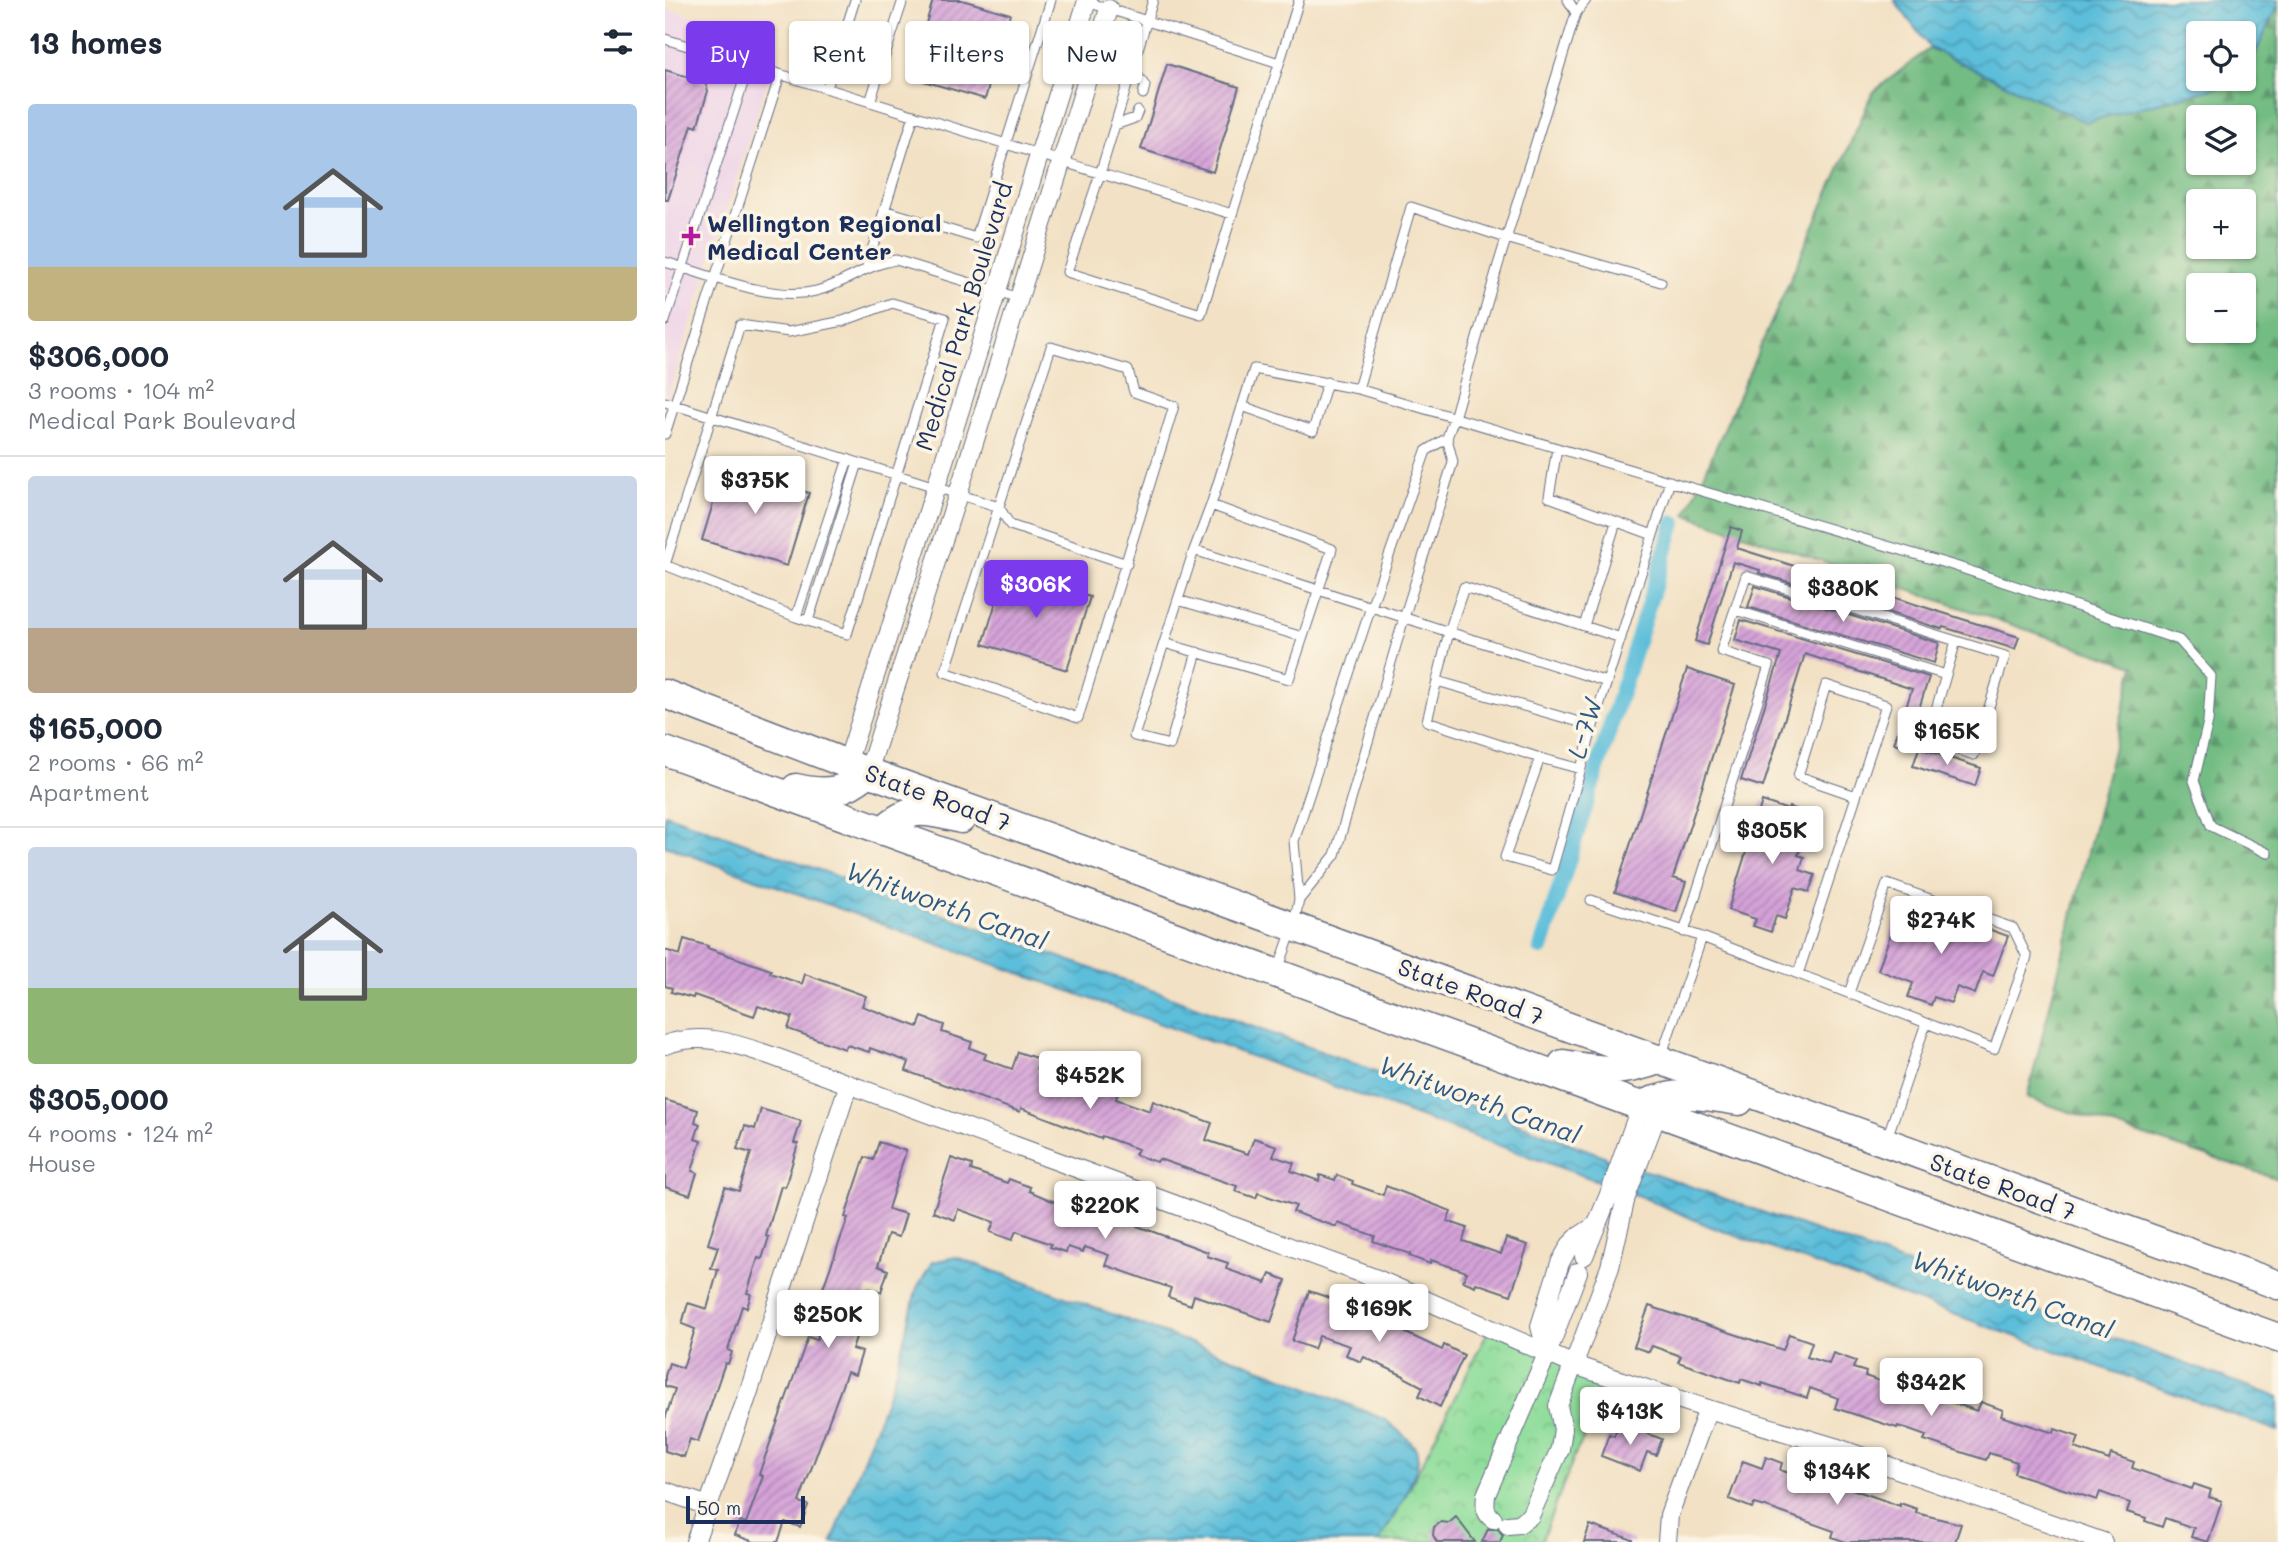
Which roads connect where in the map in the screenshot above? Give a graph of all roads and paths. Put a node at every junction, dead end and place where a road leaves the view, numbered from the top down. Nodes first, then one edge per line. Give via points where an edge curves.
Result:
1 (855, 0) edge
2 (903, 0) edge
3 (1051, 0) edge
4 (1153, 0) edge
5 (1299, 0) edge
6 (1568, 0) edge
7 (1586, 0) edge
8 (1085, 1) edge
9 (1109, 9) junction
10 (1577, 13) junction
11 (1147, 21) junction
12 (1142, 37) edge
13 (665, 38) edge
14 (686, 45) edge
15 (1279, 64) junction
16 (775, 73) edge
17 (780, 75) junction
18 (1142, 82) edge
19 (742, 84) edge
20 (1127, 84) edge
21 (827, 88) junction
22 (1143, 94) dead end
23 (870, 102) junction
24 (1138, 111) dead end
25 (914, 115) junction
26 (1115, 125) junction
27 (1007, 143) junction
28 (1040, 153) junction
29 (1062, 160) junction
30 (1100, 174) junction
31 (884, 210) junction
32 (1232, 214) junction
33 (1506, 238) junction
34 (665, 262) edge
35 (682, 267) junction
36 (866, 269) junction
37 (715, 278) junction
38 (1661, 282) dead end
39 (997, 291) junction
40 (1019, 298) junction
41 (665, 321) edge
42 (1327, 382) junction
43 (1359, 389) junction
44 (670, 403) edge
45 (1242, 406) junction
46 (710, 416) junction
47 (1454, 418) junction
48 (665, 435) edge
49 (1447, 438) junction
50 (1557, 448) junction
51 (848, 459) junction
52 (859, 463) junction
53 (895, 474) junction
54 (1670, 481) junction
55 (936, 487) junction
56 (958, 494) junction
57 (1211, 505) junction
58 (999, 507) junction
59 (1616, 522) junction
60 (1653, 535) junction
61 (1194, 550) junction
62 (1127, 564) junction
63 (665, 565) edge
64 (1319, 590) junction
65 (1178, 600) junction
66 (1371, 607) junction
67 (1735, 610) junction
68 (796, 617) junction
69 (1404, 618) junction
70 (808, 621) junction
71 (1584, 626) junction
72 (1449, 632) junction
73 (1303, 637) junction
74 (1621, 638) junction
75 (1956, 641) junction
76 (1164, 643) junction
77 (885, 645) junction
78 (907, 652) junction
79 (1197, 652) junction
80 (1946, 676) junction
81 (1437, 681) junction
82 (1607, 682) junction
83 (665, 694) edge
84 (1593, 726) junction
85 (665, 751) edge
86 (1540, 758) junction
87 (858, 768) junction
88 (1581, 769) junction
89 (722, 772) junction
90 (1856, 796) junction
91 (883, 831) junction
92 (1072, 845) junction
93 (2267, 853) dead end
94 (1591, 900) dead end
95 (1296, 914) junction
96 (1684, 932) junction
97 (1702, 937) junction
98 (1277, 974) junction
99 (1798, 974) junction
100 (1849, 993) junction
101 (1926, 1023) junction
102 (665, 1045) edge
103 (1478, 1047) junction
104 (1661, 1059) junction
105 (848, 1086) junction
106 (1650, 1109) junction
107 (1794, 1109) junction
108 (1885, 1143) junction
109 (1618, 1195) junction
110 (1596, 1225) junction
111 (2278, 1285) edge
112 (1551, 1288) junction
113 (1570, 1294) junction
114 (1596, 1304) junction
115 (2278, 1338) edge
116 (1547, 1354) junction
117 (1574, 1365) junction
118 (1530, 1395) junction
119 (1558, 1406) junction
120 (1708, 1409) junction
121 (665, 1491) edge
122 (708, 1506) junction
123 (695, 1542) edge
124 (1667, 1542) edge
125 (2103, 1542) edge

1 - 21 lane
2 - 23 lane
3 - 27 lane
4 - 11 lane
5 - 15 lane
6 - 10 lane
7 - 10 lane
8 - 9 lane
8 - 28 street, Medical Park Boulevard
9 - 11 lane
9 - 29 street, Medical Park Boulevard
10 - 33 lane
11 - 12 lane
11 - 15 lane
13 - 14 lane
15 - 32 lane
16 - 17 lane
17 - 21 lane
17 - 37 lane
18 - 22 lane
19 - 35 lane
20 - 26 lane
21 - 23 lane
23 - 25 lane
24 - 26 lane via 1135,118
25 - 27 lane
25 - 31 lane
26 - 30 lane
27 - 28 lane
27 - 31 lane via 976,238
28 - 29 lane
28 - 39 street, Medical Park Boulevard
29 - 30 lane
29 - 40 street, Medical Park Boulevard
30 - 32 lane
30 - 32 lane via 1067,272 1201,314
31 - 36 lane
33 - 38 lane
33 - 43 lane via 1411,207
33 - 47 lane
34 - 35 lane
35 - 37 lane
35 - 41 lane
36 - 37 lane via 839,284 791,294
36 - 39 lane via 896,260
37 - 44 lane
39 - 40 lane
39 - 55 street, Medical Park Boulevard
40 - 56 street, Medical Park Boulevard
42 - 43 lane
42 - 45 lane via 1254,369
42 - 45 lane via 1313,431
43 - 47 lane
44 - 46 lane
44 - 48 lane
45 - 57 lane
46 - 51 lane
46 - 53 lane via 740,325 789,332 843,321 892,303 945,318
46 - 63 lane
47 - 49 lane
47 - 50 lane
49 - 66 lane via 1426,452
49 - 69 lane via 1453,463
50 - 54 lane
50 - 59 lane via 1549,497
51 - 52 lane
51 - 68 lane
52 - 53 lane
52 - 70 lane
53 - 55 lane
53 - 70 lane via 847,634
54 - 60 lane
54 - 93 lane via 1955,566 2179,640 2211,676 2208,722 2194,781 2211,826
55 - 56 lane
55 - 77 street, Medical Park Boulevard
56 - 58 lane
56 - 78 street, Medical Park Boulevard
57 - 61 lane
57 - 64 lane via 1332,549
58 - 62 lane via 1010,525
58 - 62 lane via 945,672 1077,718
58 - 62 lane via 1051,347 1128,370 1134,392 1174,406
59 - 60 lane
59 - 71 lane
60 - 74 lane
61 - 64 lane
61 - 65 lane
63 - 68 lane
64 - 66 lane
64 - 73 lane
65 - 73 lane
65 - 76 lane
66 - 69 lane
66 - 95 lane via 1294,841
67 - 75 lane via 1746,576
67 - 80 lane
67 - 96 lane via 1721,651 1769,666
68 - 70 lane
69 - 72 lane
69 - 95 lane via 1335,855
71 - 72 lane via 1464,587
71 - 74 lane
72 - 81 lane
72 - 82 lane
73 - 79 lane via 1289,679
74 - 82 lane
75 - 80 lane
75 - 80 lane via 2004,656 1974,755 1927,740
76 - 79 lane
76 - 79 lane via 1134,736 1170,745
77 - 78 street
77 - 87 street, Medical Park Boulevard
78 - 87 street, Medical Park Boulevard
81 - 84 lane
81 - 86 lane via 1427,721
82 - 84 lane
83 - 87 main road, State Road 7
84 - 88 lane
85 - 89 main road, State Road 7
86 - 88 lane
86 - 88 lane via 1506,857 1552,870
87 - 89 main road via 854,784 817,793
87 - 92 main road, State Road 7
89 - 91 main road, State Road 7
90 - 90 lane via 1886,705 1826,685 1798,776
90 - 99 lane
91 - 92 main road via 895,818 911,812 933,813
91 - 98 main road, State Road 7
92 - 95 main road, State Road 7
94 - 96 lane
95 - 98 lane
95 - 104 main road, State Road 7
96 - 97 lane
97 - 99 lane
97 - 104 lane
98 - 103 main road, State Road 7
99 - 100 lane
100 - 101 lane
100 - 101 lane via 1887,884 2013,928 2027,957 1994,1049
101 - 108 lane
102 - 105 street via 696,1038 733,1043
103 - 104 main road via 1596,1070 1625,1070
103 - 106 main road, State Road 7
104 - 107 main road, State Road 7
105 - 116 street via 1377,1279
105 - 122 street
106 - 107 main road via 1662,1097 1685,1093
106 - 109 street
106 - 115 main road, State Road 7
107 - 108 main road, State Road 7
108 - 111 main road, State Road 7
109 - 110 street
109 - 114 street via 1610,1267
110 - 112 street via 1570,1245
110 - 113 street
112 - 113 street
112 - 116 street via 1540,1326
113 - 114 street
113 - 116 street
114 - 117 street
116 - 117 street
116 - 118 street
117 - 119 street
117 - 120 street
118 - 119 street
118 - 119 street via 1486,1495 1486,1512 1501,1522 1519,1524 1530,1516 1560,1448 1563,1429
120 - 124 street via 1669,1515
120 - 125 street via 1835,1447
121 - 122 street
122 - 123 street

